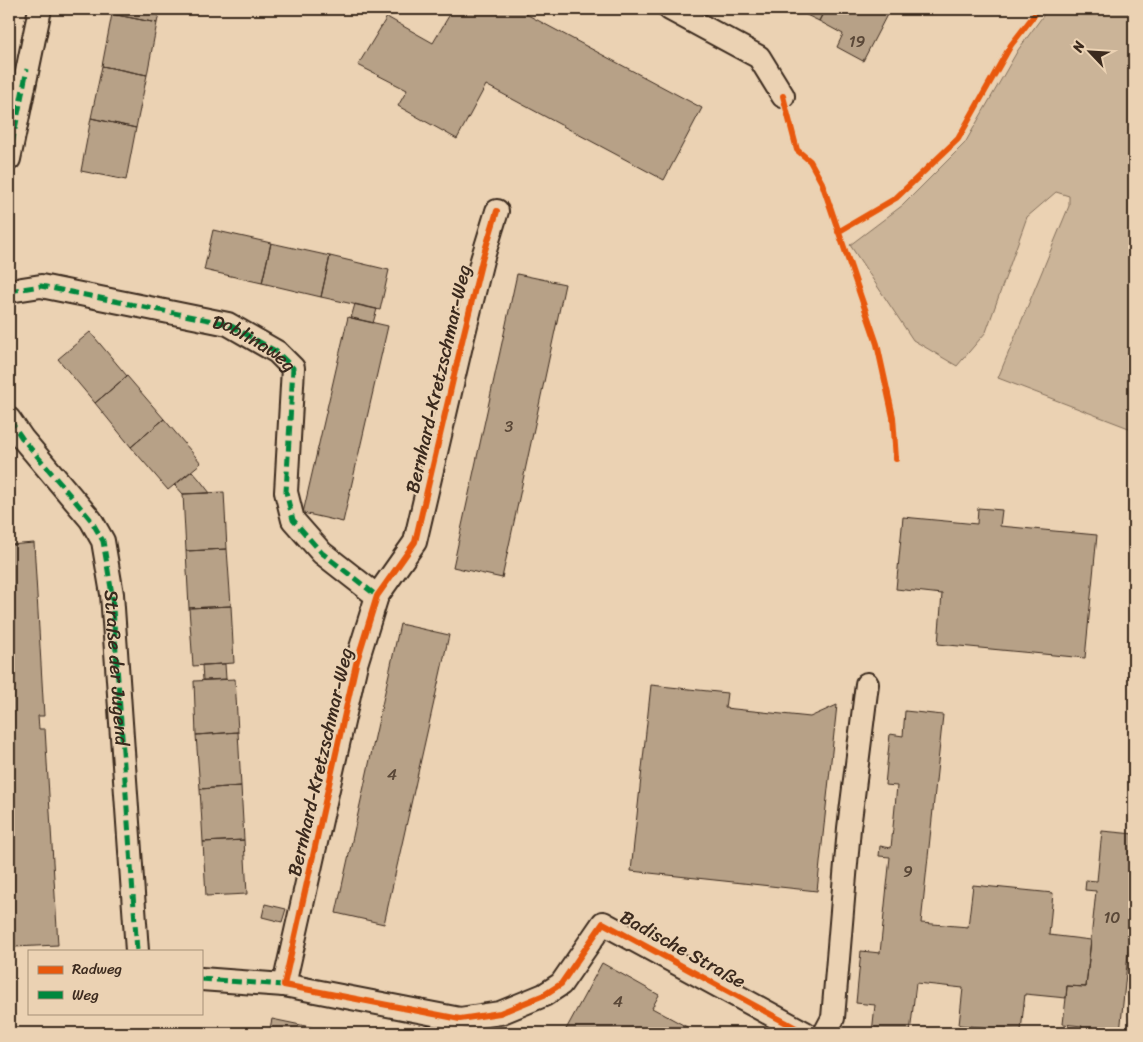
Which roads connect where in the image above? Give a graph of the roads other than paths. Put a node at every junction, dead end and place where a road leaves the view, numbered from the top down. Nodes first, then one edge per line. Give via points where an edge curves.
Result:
1 (40, 9) edge
2 (670, 9) edge
3 (783, 96) dead end
4 (9, 159) edge
5 (497, 211) dead end
6 (9, 291) edge
7 (9, 419) edge
8 (378, 596) junction
9 (867, 684) dead end
10 (137, 950) edge
11 (202, 980) edge
12 (284, 985) junction
13 (449, 1025) edge
14 (805, 1033) edge
15 (826, 1033) edge

1 - 4 street
2 - 3 street via 759,57
5 - 8 street, Bernhard-Kretzschmar-Weg via 415,542
6 - 8 street, Doblinaweg via 41,286 228,324 277,352 293,368 286,492 293,520 322,553
7 - 10 street, Straße der Jugend via 91,520 103,541 112,594
8 - 12 street, Bernhard-Kretzschmar-Weg via 356,664
9 - 15 street via 833,1018
11 - 12 street
12 - 13 street
13 - 14 street, Badische Straße via 460,1019 500,1013 544,995 561,984 604,923

